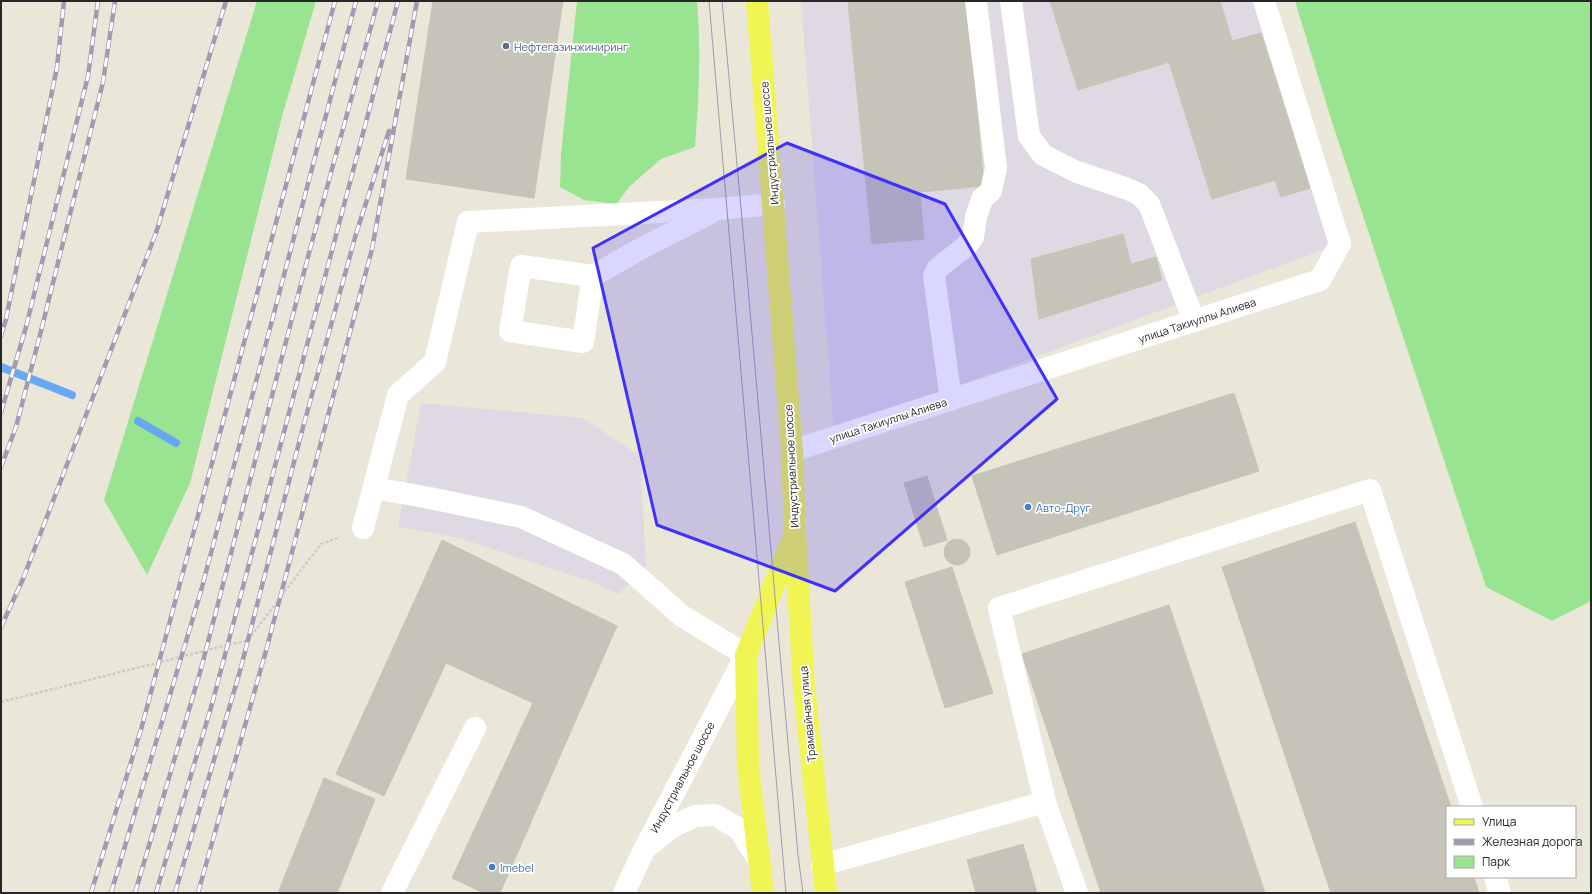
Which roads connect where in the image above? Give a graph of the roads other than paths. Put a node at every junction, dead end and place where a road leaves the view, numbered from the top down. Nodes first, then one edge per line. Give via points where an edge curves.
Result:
1 (757, 1) edge
2 (976, 1) edge
3 (1011, 1) edge
4 (1264, 1) edge
5 (774, 204) junction
6 (718, 209) junction
7 (593, 276) junction
8 (1194, 321) junction
9 (950, 400) junction
10 (792, 451) junction
11 (374, 488) junction
12 (363, 528) road end
13 (794, 534) junction
14 (746, 655) junction
15 (475, 728) dead end
16 (1045, 802) junction
17 (1472, 806) edge
18 (643, 852) junction
19 (759, 862) junction
20 (822, 866) junction
21 (1495, 878) edge
22 (392, 893) edge
23 (624, 893) edge
24 (763, 893) edge
25 (826, 893) edge
26 (1077, 893) edge
27 (1500, 893) edge

1 - 5 main road, Индустриальное шоссе
2 - 9 street via 996,168 992,191 982,199 976,216 973,237 966,246 936,269 934,276
3 - 8 street via 1030,136 1043,155 1078,172 1139,194 1149,204
4 - 8 street, улица Такиуллы Алиева via 1340,244 1320,280
5 - 6 street
5 - 10 main road, Индустриальное шоссе
6 - 7 street
6 - 11 street via 468,222 435,362 398,395
7 - 7 street via 521,266 510,331 583,342
8 - 9 street, улица Такиуллы Алиева
9 - 10 street, улица Такиуллы Алиева
10 - 13 main road, Индустриальное шоссе
11 - 12 street
11 - 14 street via 521,517 623,564 682,616
13 - 14 main road, Индустриальное шоссе
13 - 20 main road, Трамвайная улица via 804,687
14 - 18 street, Индустриальное шоссе
14 - 19 main road via 748,765
15 - 22 street
16 - 17 street via 999,608 1370,490
16 - 20 street
16 - 26 street
18 - 19 street via 670,828 695,816 715,815 739,828
18 - 23 street, Индустриальное шоссе
19 - 24 main road
20 - 25 main road, Трамвайная улица
21 - 27 street

